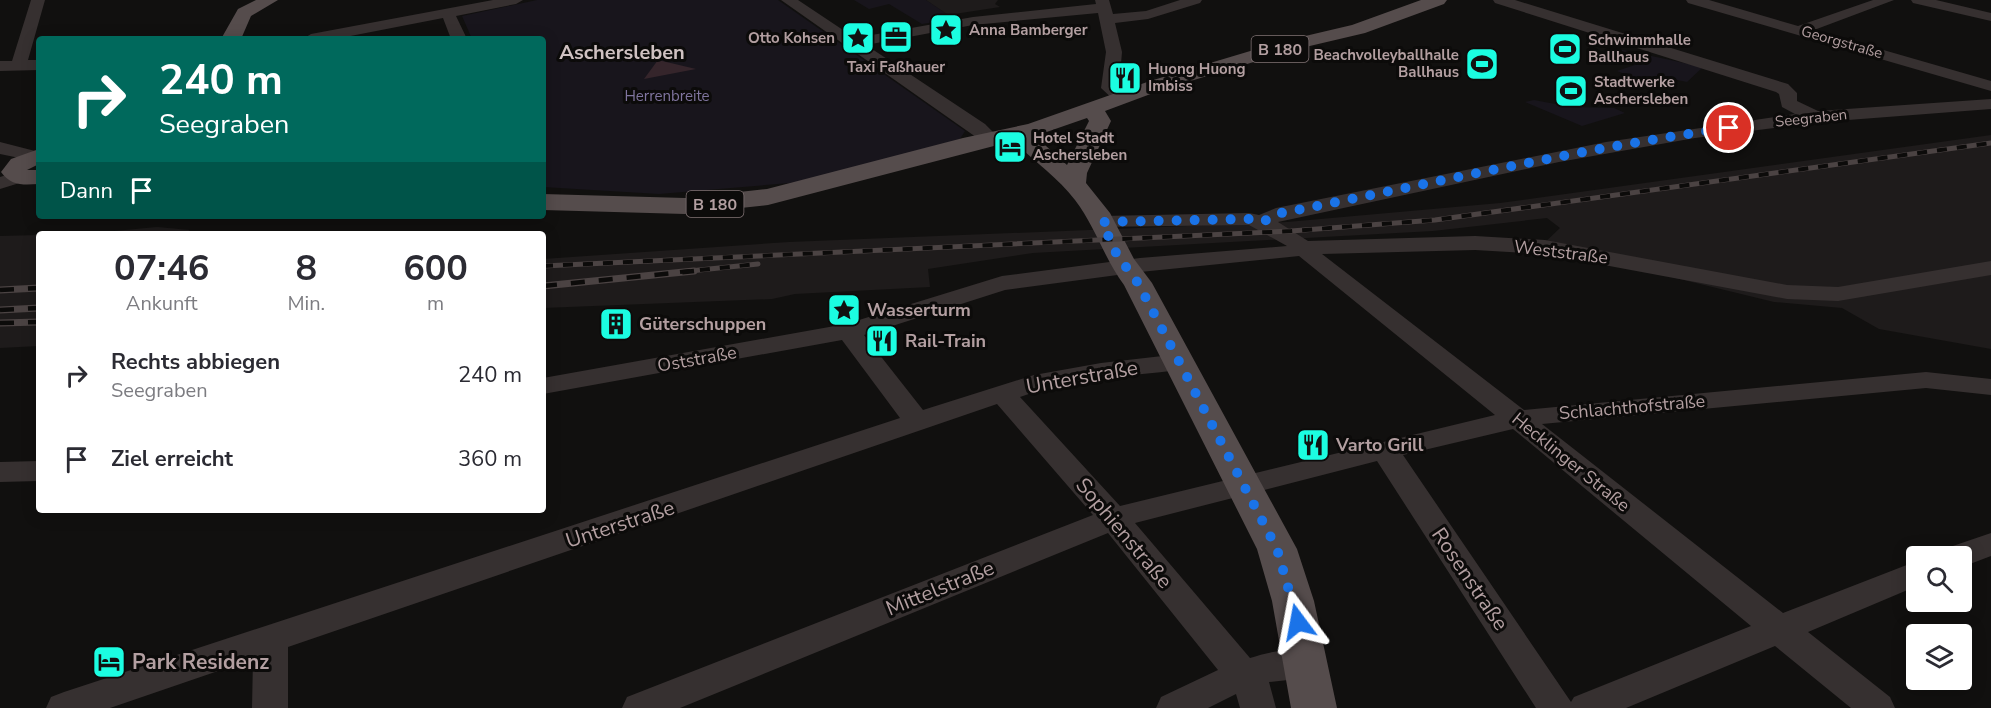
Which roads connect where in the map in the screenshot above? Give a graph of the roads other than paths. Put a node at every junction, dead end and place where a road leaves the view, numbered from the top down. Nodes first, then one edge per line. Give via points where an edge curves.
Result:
1 (38, 0) edge
2 (269, 0) edge
3 (516, 0) edge
4 (788, 0) edge
5 (1195, 0) edge
6 (1438, 0) edge
7 (1500, 0) edge
8 (1693, 0) edge
9 (1887, 0) edge
10 (1918, 0) edge
11 (1104, 9) edge
12 (448, 14) junction
13 (1991, 18) edge
14 (1800, 30) junction
15 (232, 36) edge
16 (327, 36) edge
17 (458, 36) edge
18 (851, 43) junction
19 (36, 65) edge
20 (0, 66) edge
21 (18, 66) junction
22 (1991, 86) edge
23 (1122, 98) junction
24 (1991, 104) edge
25 (1088, 110) junction
26 (1815, 117) junction
27 (1019, 134) junction
28 (990, 138) junction
29 (0, 148) edge
30 (1083, 159) junction
31 (1048, 160) junction
32 (27, 170) edge
33 (1074, 183) junction
34 (546, 202) edge
35 (1102, 222) junction
36 (1263, 222) junction
37 (1305, 248) junction
38 (1127, 268) junction
39 (1991, 268) edge
40 (850, 331) junction
41 (1180, 362) junction
42 (546, 385) edge
43 (1991, 387) edge
44 (1002, 393) junction
45 (1516, 418) junction
46 (918, 422) junction
47 (1384, 450) junction
48 (36, 471) edge
49 (0, 472) edge
50 (1244, 485) junction
51 (1114, 519) junction
52 (1991, 544) edge
53 (1972, 551) edge
54 (1906, 577) edge
55 (1778, 629) junction
56 (271, 639) junction
57 (1306, 664) junction
58 (1242, 674) junction
59 (64, 708) edge
60 (270, 708) edge
61 (640, 708) edge
62 (1174, 708) edge
63 (1258, 708) edge
64 (1314, 708) edge
65 (1556, 708) edge
66 (1587, 708) edge
67 (1877, 708) edge

1 - 21 street
2 - 15 main road via 244,13
3 - 12 street
4 - 18 street
5 - 11 street via 1148,15
6 - 23 main road, B 180 via 1358,29 1292,45
7 - 26 street via 1782,88 1788,93 1788,103
8 - 14 street, Georgstraße
9 - 14 street
10 - 13 street
11 - 18 street via 1015,9
11 - 23 street via 1114,52 1110,88
12 - 16 street
12 - 17 street
14 - 22 street, Georgstraße
18 - 28 street
19 - 21 street
20 - 21 street
23 - 25 main road, B 180
24 - 26 street, Seegraben
25 - 27 main road, B 180
25 - 30 main road via 1100,121
26 - 36 street, Seegraben via 1615,146 1276,214
27 - 28 main road, B 180
27 - 31 main road
28 - 34 main road, B 180 via 752,200 685,206
29 - 32 street
30 - 31 main road via 1064,164
30 - 33 main road
31 - 33 main road
33 - 35 main road
35 - 36 street, Seegraben
35 - 38 main road
36 - 37 street, Hecklinger Straße
37 - 38 street, Weststraße via 1288,253
37 - 39 street, Weststraße via 1475,243 1545,246 1787,292 1838,294
37 - 45 street, Hecklinger Straße
38 - 40 street, Oststraße via 1002,283
38 - 41 main road
40 - 42 street, Oststraße
40 - 46 street
41 - 44 street, Unterstraße via 1101,371
41 - 50 main road
43 - 45 street, Schlachthofstraße via 1926,380
44 - 46 street, Unterstraße
44 - 51 street, Sophienstraße
45 - 47 street, Schlachthofstraße
45 - 55 street, Hecklinger Straße
46 - 56 street, Unterstraße
47 - 50 street, Schlachthofstraße
47 - 65 street, Rosenstraße
48 - 49 street
50 - 51 street, Mittelstraße
50 - 57 main road via 1277,549
51 - 58 street, Sophienstraße
51 - 61 street, Mittelstraße
52 - 53 street
54 - 55 street
55 - 66 street
55 - 67 street, Hecklinger Straße
56 - 59 street, Unterstraße
56 - 60 street
57 - 58 street
57 - 64 main road
58 - 62 street
58 - 63 street, Sophienstraße via 1253,687

